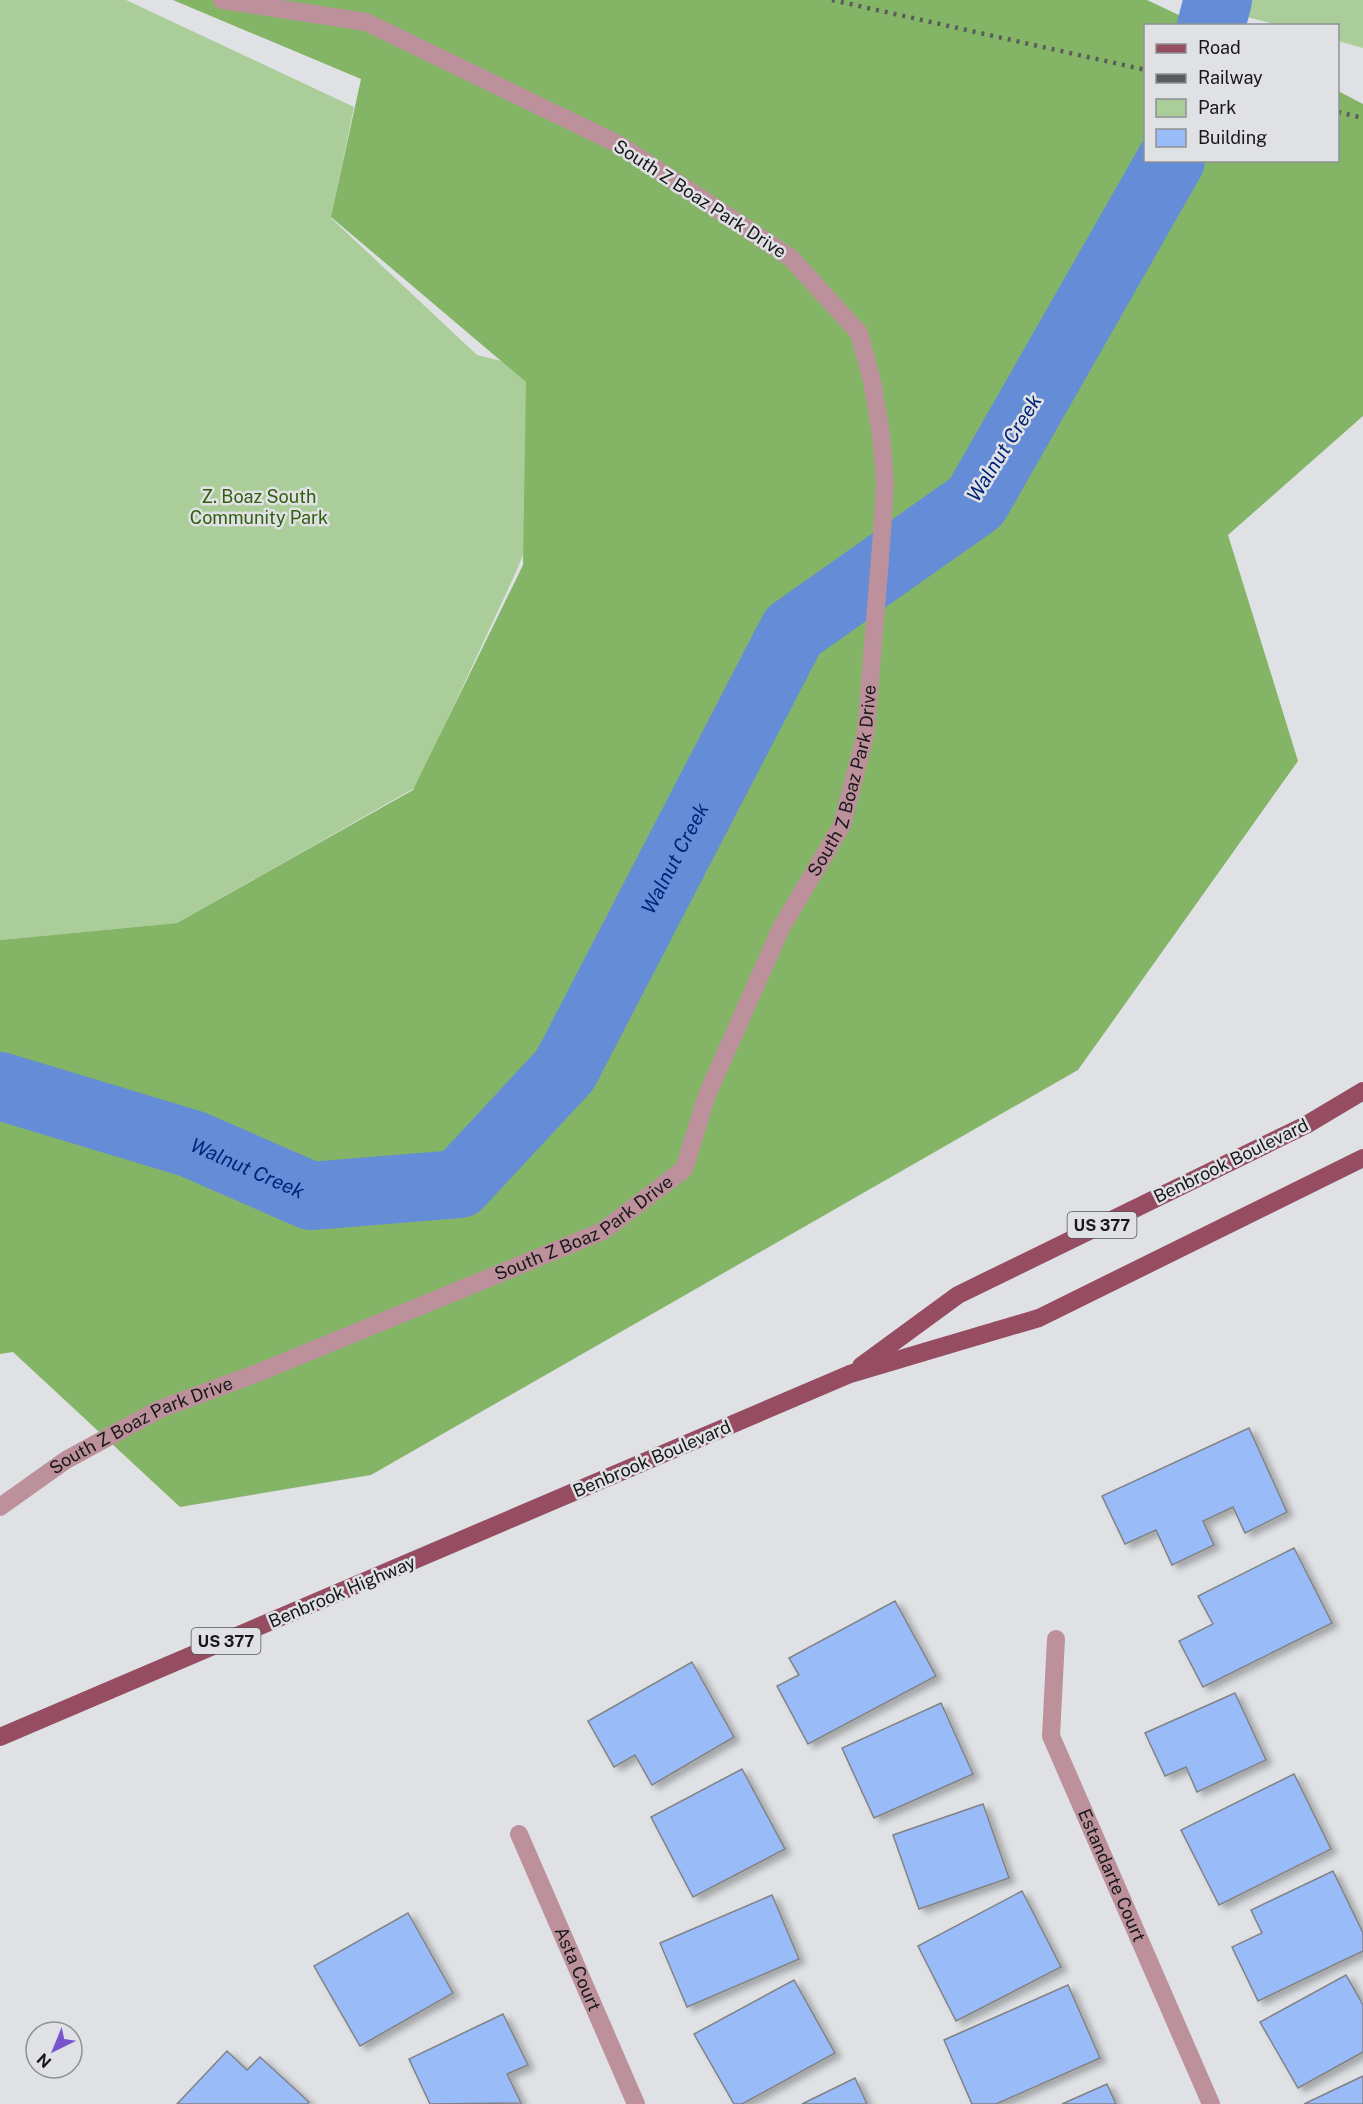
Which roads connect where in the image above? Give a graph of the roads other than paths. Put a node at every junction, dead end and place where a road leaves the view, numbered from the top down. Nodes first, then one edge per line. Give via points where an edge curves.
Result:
1 (222, 0) edge
2 (1363, 1090) edge
3 (1363, 1158) edge
4 (850, 1374) junction
5 (0, 1507) edge
6 (453, 1545) joint
7 (1056, 1639) dead end
8 (0, 1737) edge
9 (519, 1834) dead end
10 (636, 2104) edge
11 (1211, 2104) edge

1 - 5 street, South Z Boaz Park Drive via 366,22 620,146 791,258 859,333 873,381 885,482 866,732 842,825 781,928 707,1095 684,1169 603,1231 255,1374 160,1408 66,1460
2 - 4 main road, Benbrook Boulevard / US 377 via 1306,1125 958,1295
3 - 4 main road, Benbrook Boulevard / US 377 via 1039,1318
4 - 6 main road, Benbrook Boulevard / US 377
6 - 8 main road, Benbrook Highway / US 377
7 - 11 street, Estandarte Court via 1051,1736
9 - 10 street, Asta Court

